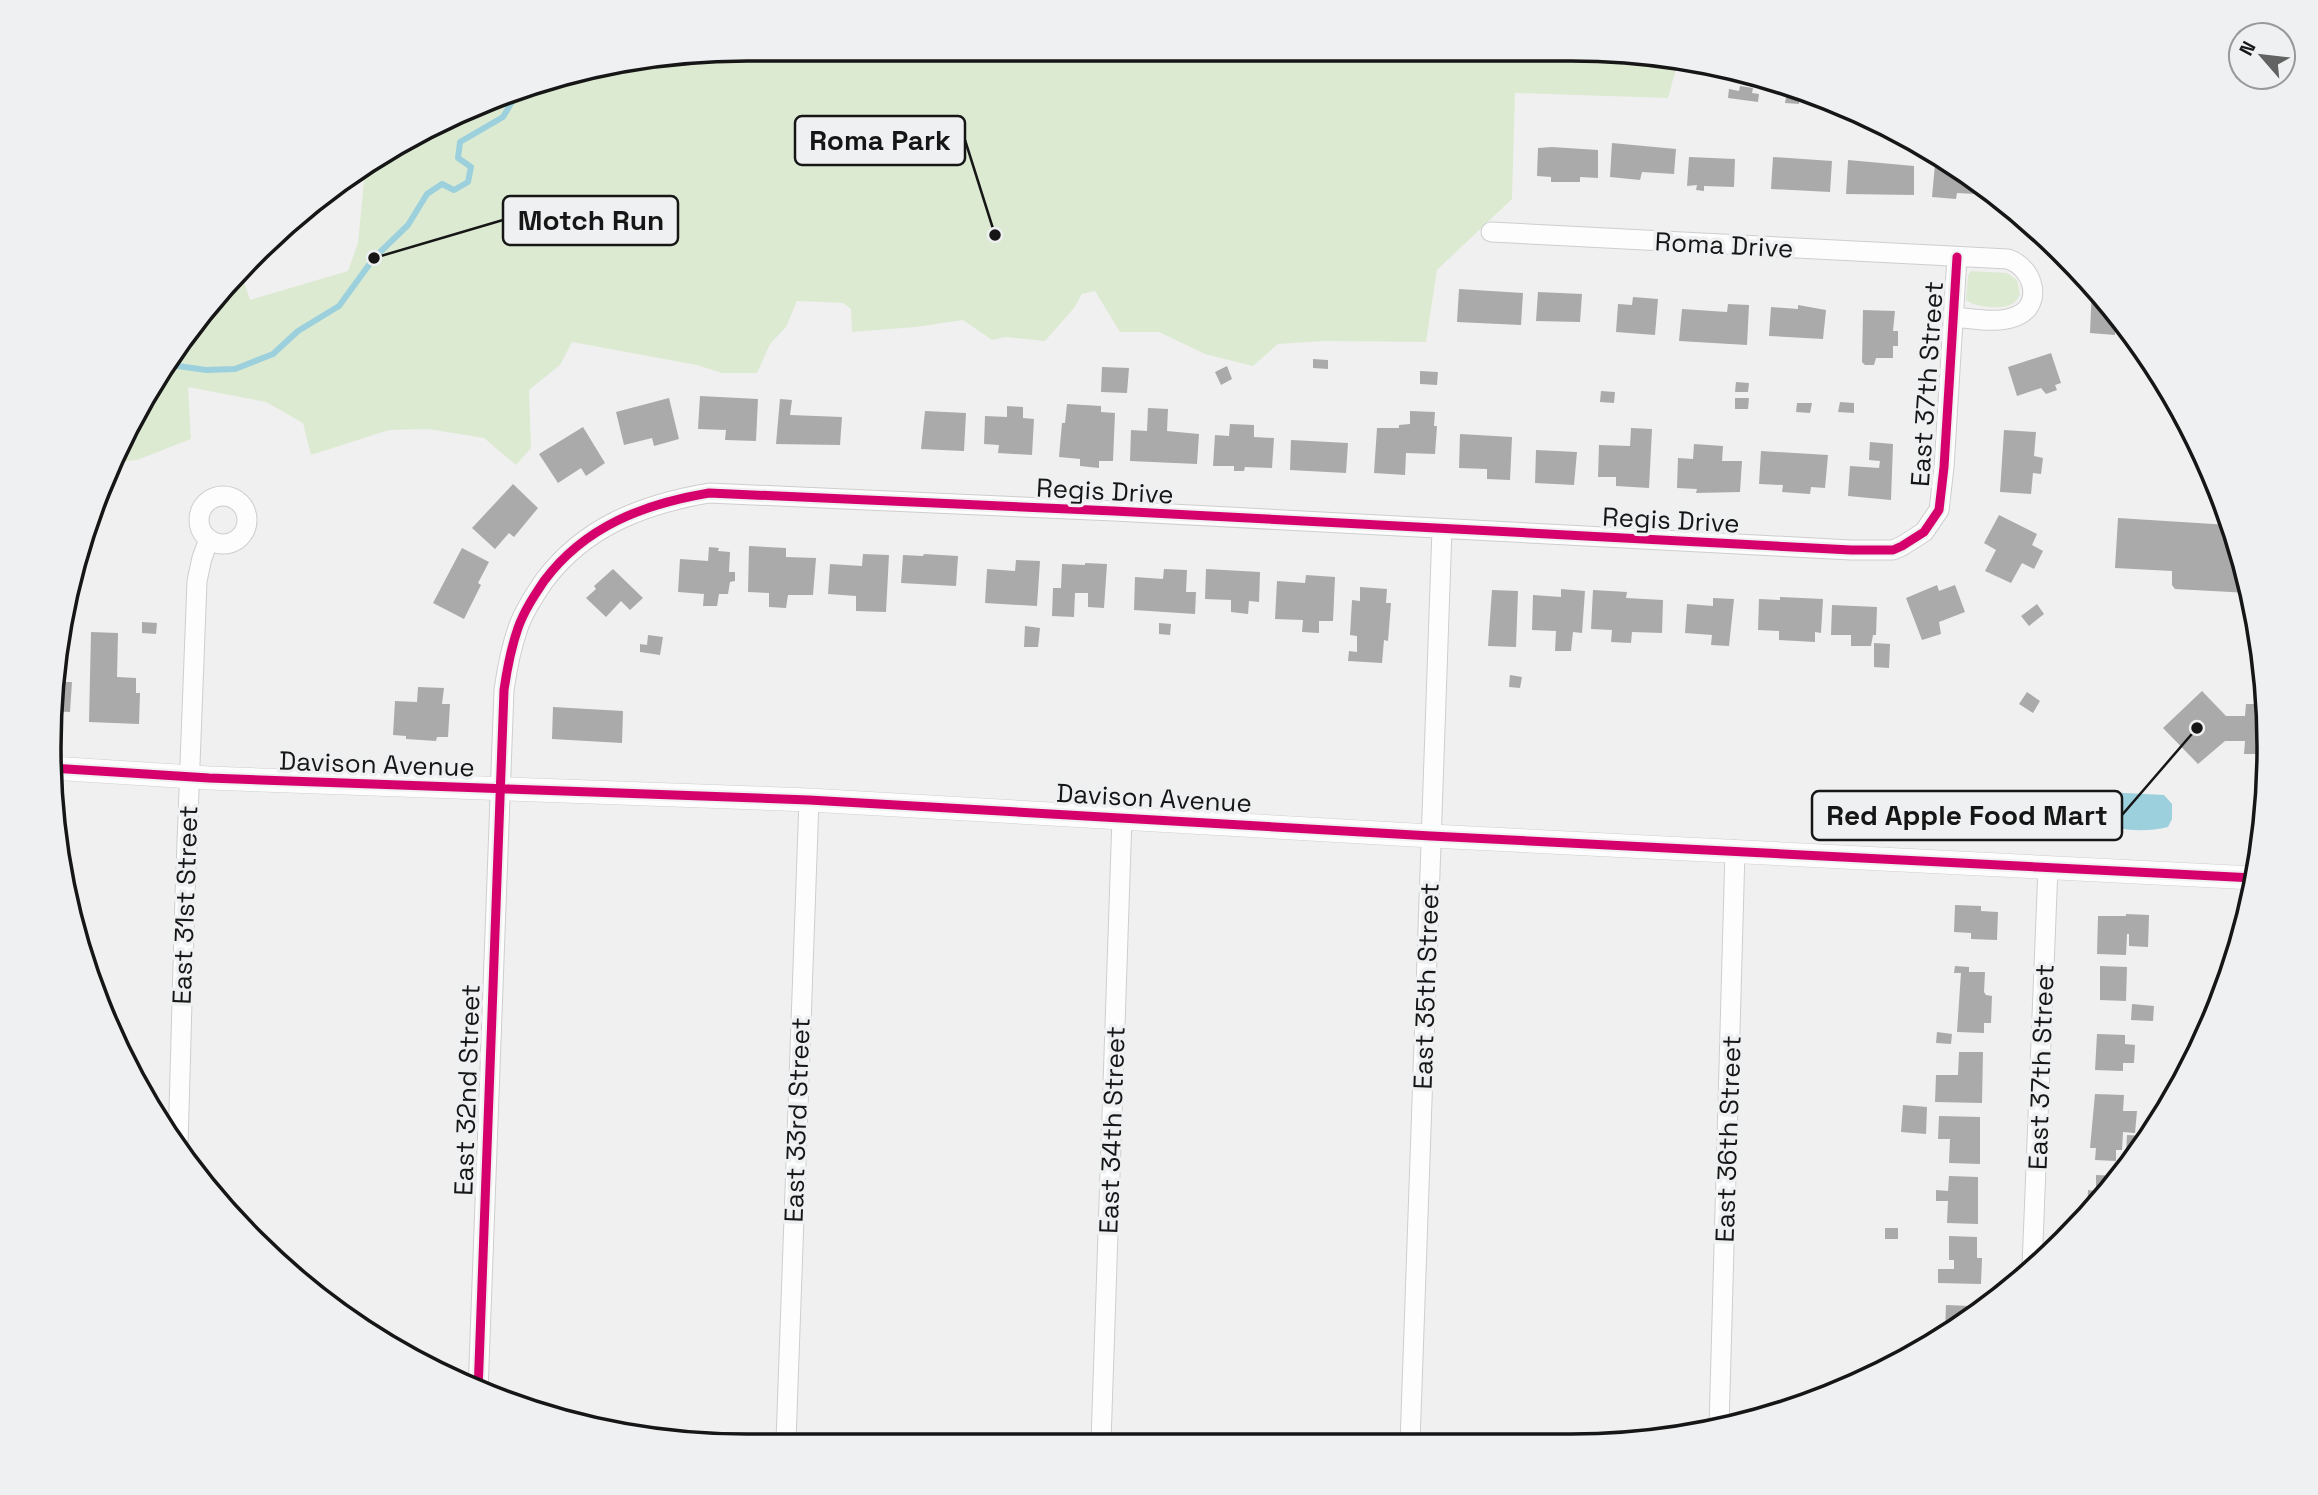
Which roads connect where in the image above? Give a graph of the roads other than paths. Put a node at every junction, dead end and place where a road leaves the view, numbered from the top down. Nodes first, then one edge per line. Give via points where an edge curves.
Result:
1 (1491, 232) dead end
2 (1957, 257) junction
3 (1953, 317) junction
4 (1441, 529) junction
5 (209, 539) dead end
6 (1908, 542) joint
7 (62, 769) edge
8 (189, 777) junction
9 (500, 790) junction
10 (809, 800) junction
11 (1122, 817) junction
12 (1431, 836) junction
13 (1735, 850) junction
14 (2048, 867) junction
15 (2245, 877) edge
16 (178, 1131) edge
17 (2033, 1254) edge
18 (478, 1379) edge
19 (1719, 1417) edge
20 (786, 1434) edge
21 (1101, 1434) edge
22 (1410, 1434) edge

1 - 2 street, Roma Drive
2 - 3 street, East 37th Street
2 - 3 street, East 37th Street via 2015,262 2027,272 2033,287 2030,304 2013,318
3 - 6 street, East 37th Street via 1943,491 1933,521
4 - 6 street, Regis Drive via 1876,551 1893,550
4 - 9 street, Regis Drive via 758,494 709,493 671,499 593,533 554,569 532,598 509,654
4 - 12 street, East 35th Street
5 - 8 street, East 31st Street via 197,581
7 - 8 street, Davison Avenue
8 - 9 street, Davison Avenue
8 - 16 street, East 31st Street
9 - 10 street, Davison Avenue
9 - 18 street, East 32nd Street
10 - 11 street, Davison Avenue
10 - 20 street, East 33rd Street
11 - 12 street, Davison Avenue
11 - 21 street, East 34th Street
12 - 13 street, Davison Avenue
12 - 22 street, East 35th Street
13 - 14 street, Davison Avenue
13 - 19 street, East 36th Street
14 - 15 street, Davison Avenue
14 - 17 street, East 37th Street

